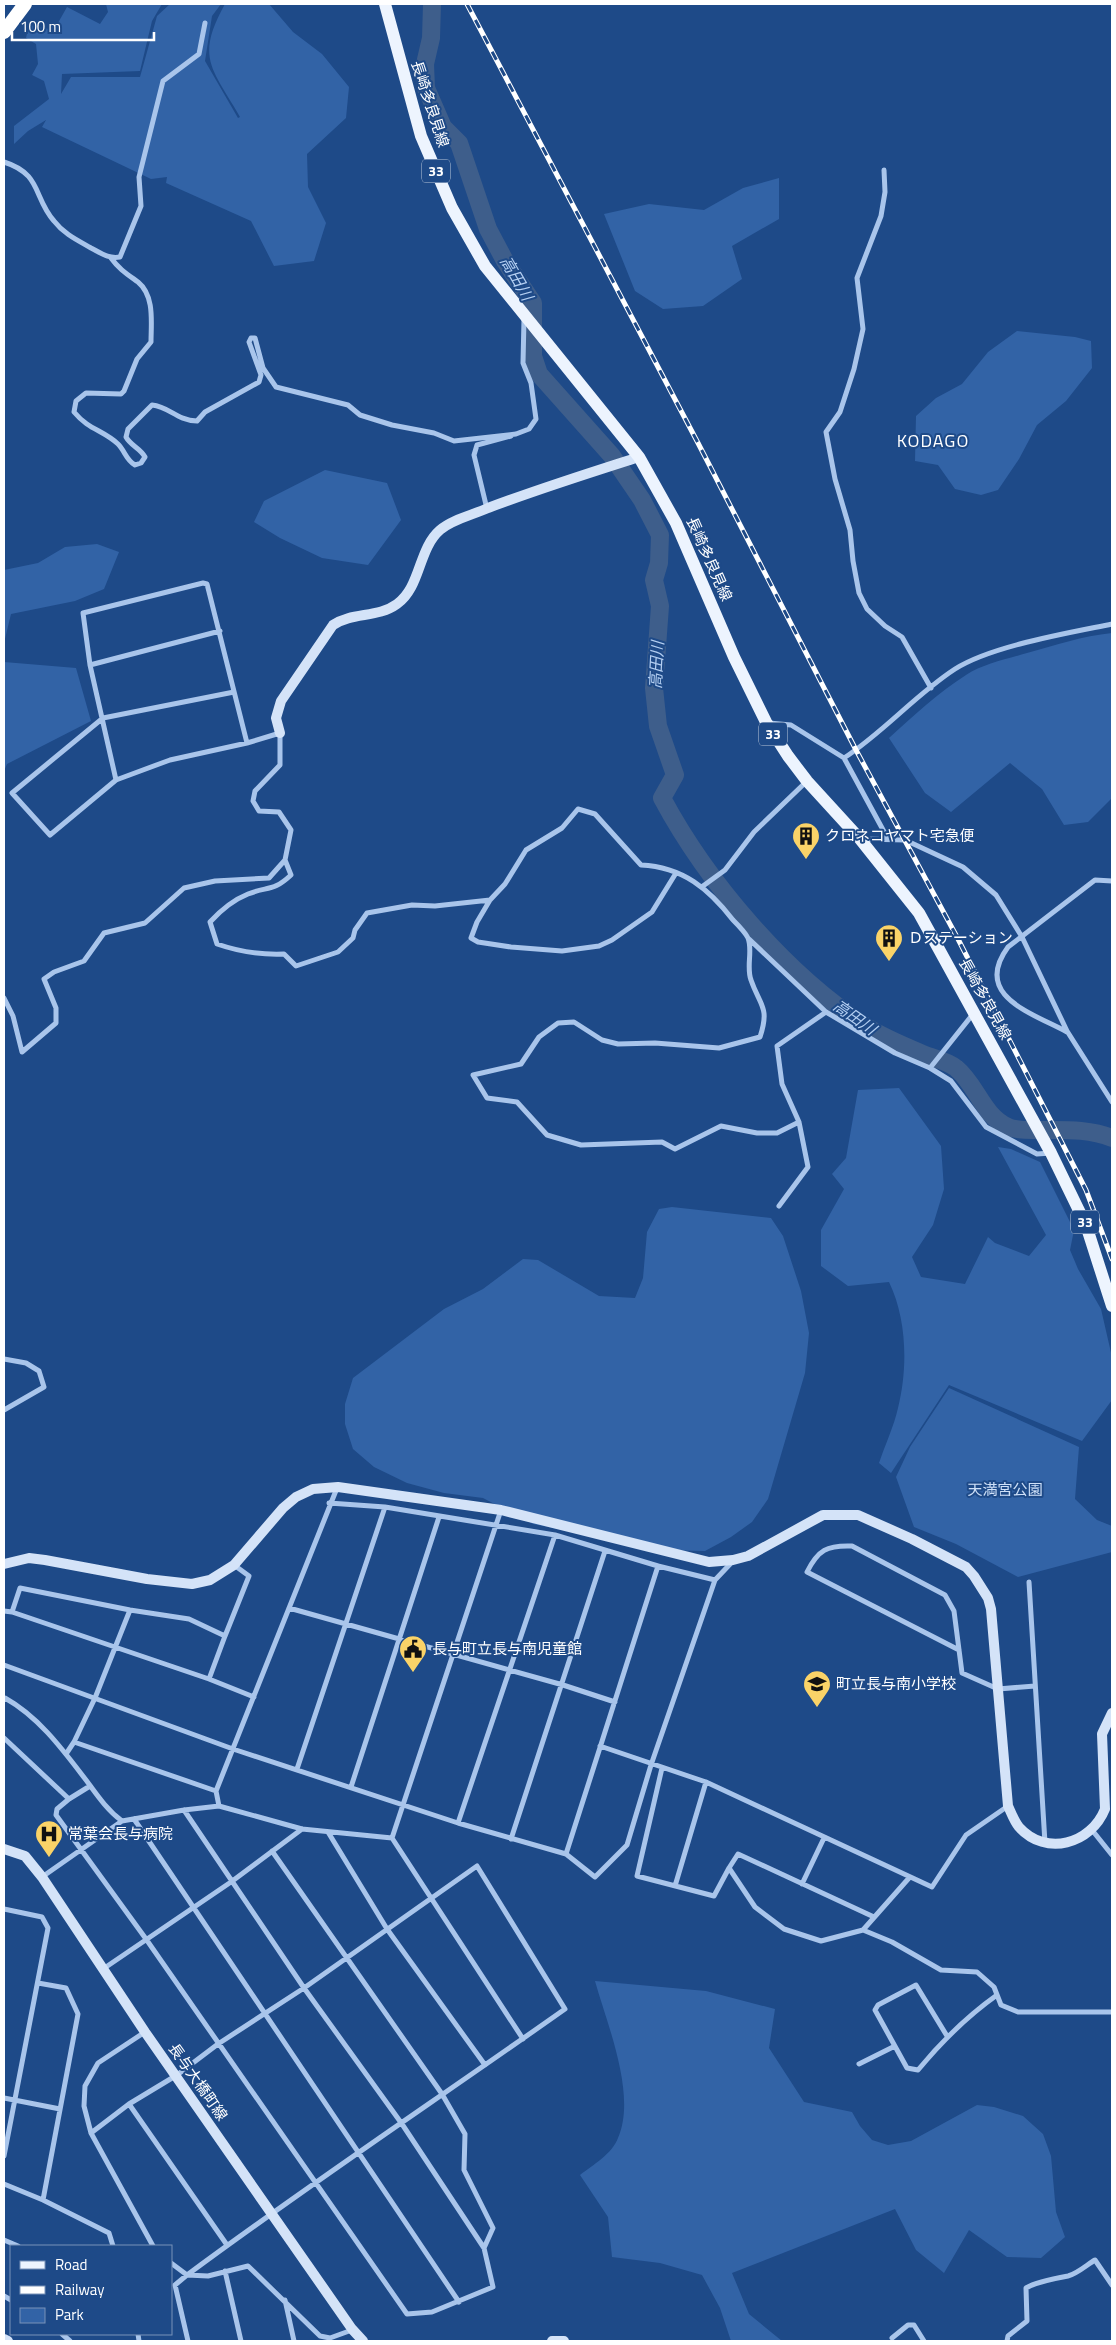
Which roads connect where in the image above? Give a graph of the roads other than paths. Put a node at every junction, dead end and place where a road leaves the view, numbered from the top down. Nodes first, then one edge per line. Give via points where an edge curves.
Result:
1 (18, 4) edge
2 (25, 4) edge
3 (385, 4) edge
4 (4, 23) edge
5 (205, 23) dead end
6 (4, 32) edge
7 (4, 162) edge
8 (884, 170) dead end
9 (111, 258) junction
10 (526, 318) junction
11 (516, 434) junction
12 (634, 459) junction
13 (487, 509) junction
14 (1112, 624) edge
15 (220, 631) junction
16 (90, 665) junction
17 (931, 688) junction
18 (234, 692) junction
19 (103, 718) junction
20 (766, 722) junction
21 (280, 733) junction
22 (247, 743) junction
23 (844, 758) junction
24 (116, 780) junction
25 (807, 782) junction
26 (860, 839) junction
27 (888, 839) junction
28 (285, 860) junction
29 (676, 873) junction
30 (1112, 881) edge
31 (705, 885) junction
32 (490, 900) junction
33 (1022, 937) junction
34 (748, 938) junction
35 (4, 998) edge
36 (826, 1012) junction
37 (974, 1013) junction
38 (1068, 1032) junction
39 (930, 1068) junction
40 (1112, 1102) edge
41 (798, 1122) junction
42 (1048, 1148) junction
43 (779, 1206) dead end
44 (1112, 1306) edge
45 (4, 1359) edge
46 (4, 1410) edge
47 (338, 1487) junction
48 (329, 1503) junction
49 (385, 1507) junction
50 (501, 1510) junction
51 (439, 1516) junction
52 (496, 1527) junction
53 (555, 1536) junction
54 (605, 1551) junction
55 (733, 1560) junction
56 (4, 1564) edge
57 (234, 1565) junction
58 (658, 1566) junction
59 (715, 1580) junction
60 (1029, 1582) dead end
61 (289, 1608) junction
62 (130, 1610) junction
63 (4, 1611) edge
64 (12, 1612) junction
65 (344, 1625) junction
66 (226, 1636) junction
67 (399, 1639) junction
68 (114, 1646) junction
69 (959, 1650) junction
70 (453, 1654) junction
71 (4, 1665) edge
72 (510, 1670) junction
73 (209, 1679) junction
74 (563, 1685) junction
75 (1035, 1686) junction
76 (998, 1690) junction
77 (254, 1697) junction
78 (96, 1698) junction
79 (4, 1700) edge
80 (615, 1702) junction
81 (1112, 1713) edge
82 (4, 1738) edge
83 (74, 1742) junction
84 (600, 1746) junction
85 (233, 1749) junction
86 (66, 1754) junction
87 (651, 1765) junction
88 (662, 1768) junction
89 (297, 1769) junction
90 (706, 1782) junction
91 (90, 1786) junction
92 (351, 1787) junction
93 (216, 1792) junction
94 (69, 1799) junction
95 (404, 1805) junction
96 (219, 1806) junction
97 (1008, 1806) junction
98 (184, 1810) junction
99 (134, 1819) junction
100 (122, 1821) junction
101 (458, 1823) junction
102 (302, 1828) junction
103 (1092, 1830) junction
104 (328, 1832) junction
105 (392, 1838) junction
106 (824, 1838) junction
107 (511, 1839) junction
108 (1045, 1843) junction
109 (4, 1849) edge
110 (83, 1850) junction
111 (272, 1851) junction
112 (566, 1854) junction
113 (1112, 1855) edge
114 (729, 1868) junction
115 (42, 1877) junction
116 (909, 1878) junction
117 (231, 1882) junction
118 (802, 1884) junction
119 (675, 1886) junction
120 (432, 1899) junction
121 (194, 1907) junction
122 (4, 1909) edge
123 (874, 1917) junction
124 (387, 1929) junction
125 (863, 1930) junction
126 (146, 1939) junction
127 (347, 1958) junction
128 (103, 1969) junction
129 (38, 1983) junction
130 (304, 1988) junction
131 (997, 1995) junction
132 (1112, 2012) edge
133 (265, 2013) junction
134 (145, 2032) junction
135 (947, 2036) junction
136 (523, 2039) junction
137 (218, 2044) junction
138 (895, 2046) junction
139 (859, 2064) dead end
140 (485, 2065) junction
141 (177, 2075) junction
142 (442, 2094) junction
143 (4, 2098) edge
144 (16, 2100) junction
145 (129, 2104) junction
146 (60, 2109) junction
147 (402, 2124) junction
148 (91, 2133) junction
149 (359, 2153) junction
150 (4, 2156) edge
151 (316, 2182) junction
152 (4, 2184) edge
153 (43, 2200) junction
154 (271, 2212) junction
155 (4, 2240) edge
156 (16, 2245) edge
157 (113, 2245) edge
158 (152, 2245) edge
159 (227, 2245) junction
160 (484, 2248) junction
161 (172, 2264) edge
162 (225, 2272) junction
163 (187, 2275) junction
164 (1112, 2285) edge
165 (285, 2300) junction
166 (459, 2302) junction
167 (352, 2329) junction
168 (4, 2338) edge
169 (892, 2338) dead end
170 (8, 2341) edge
171 (188, 2341) edge
172 (241, 2341) edge
173 (294, 2341) edge
174 (363, 2341) edge
175 (552, 2341) edge
176 (564, 2341) edge
177 (924, 2341) edge
178 (1007, 2341) edge

1 - 4 highway
2 - 6 highway
3 - 10 main road, 長崎多良見線 / 33 via 421,136 439,180 485,266
5 - 9 street via 199,54 163,81 139,177 141,206 120,257
7 - 9 street via 24,170 37,188 52,220 67,235
8 - 17 street via 881,216 857,278 863,329 840,412 826,432 850,530 859,593 867,609 902,637
9 - 11 street via 121,272 139,284 148,295 151,342 137,359 121,394 86,393 76,401 74,412 84,424 119,445 135,465 145,457 141,450 130,444 126,437 128,429 152,405 161,406 184,420 197,421 205,412 259,382 261,375 249,342 251,338 255,338 263,368 276,387 348,405 360,415 454,441
10 - 11 street via 523,363 531,383 536,418 529,429
10 - 12 main road, 長崎多良見線 / 33
11 - 13 street via 477,445 474,455
12 - 13 street
12 - 20 main road, 長崎多良見線 / 33 via 676,523
13 - 21 street via 440,530 429,543 412,584 399,603 390,609 342,619 333,625 281,701 276,718
14 - 17 street via 976,658
15 - 16 street
15 - 16 street via 207,584 203,583 83,613
15 - 18 street
16 - 19 street
17 - 23 street via 865,745
18 - 19 street
18 - 22 street
19 - 24 street
19 - 24 street via 12,793 50,835
20 - 23 street via 791,725
20 - 25 main road, 長崎多良見線 / 33
21 - 22 street
21 - 28 street via 280,765 255,791 253,801 259,811 279,812 292,830
22 - 24 street via 170,760
23 - 27 street
25 - 26 main road, 長崎多良見線 / 33
25 - 31 street via 754,832 725,870
26 - 27 street
26 - 37 main road, 長崎多良見線 / 33 via 919,913
27 - 33 street via 905,840 963,867 996,896
28 - 32 street via 291,875 279,886 248,894 223,909 210,922 217,944 237,951 284,954 296,966 338,952 353,938 368,913 412,905
28 - 35 street via 270,878 215,880 184,888 145,922 104,933 84,961 44,979 56,1008 56,1023 22,1052 13,1016
29 - 31 street
29 - 32 street via 657,866 641,865 595,814 578,809 562,828 526,850 505,884
29 - 32 street via 652,912 612,940 586,948 562,951 478,942 471,938 476,922
30 - 33 street via 1094,880
31 - 34 street
33 - 38 street
33 - 38 street via 1008,947 997,962 998,986 1009,1000
34 - 36 street
34 - 41 street via 750,978 764,1006 760,1038 719,1048 656,1043 618,1044 602,1040 574,1022 558,1023 539,1037 520,1064 473,1075 487,1098 517,1102 547,1135 581,1145 662,1142 676,1150 721,1126 777,1133
36 - 39 street via 894,1053
36 - 41 street via 777,1046 782,1084
37 - 39 street
37 - 42 main road, 長崎多良見線 / 33
38 - 40 street
39 - 42 street via 951,1081 986,1127 1038,1154
41 - 43 street via 808,1167
42 - 44 main road, 33 via 1086,1225
45 - 46 street via 26,1363 39,1371 44,1387
47 - 48 street
47 - 50 street
47 - 57 street via 313,1489 296,1497
48 - 49 street
48 - 61 street
49 - 51 street
49 - 65 street
50 - 52 street
50 - 55 street via 709,1562
51 - 52 street
51 - 67 street
52 - 53 street
52 - 70 street
53 - 54 street
53 - 72 street
54 - 58 street
54 - 74 street
55 - 59 street
55 - 76 street via 765,1547 823,1515 858,1516 912,1539 966,1567 988,1598 992,1609
56 - 57 street via 29,1558 192,1584 210,1580
57 - 66 street via 249,1576
58 - 59 street
58 - 80 street
59 - 87 street
60 - 75 street
61 - 65 street
61 - 77 street
62 - 64 street via 20,1588
62 - 66 street via 188,1618
62 - 68 street
63 - 64 street
64 - 68 street
65 - 67 street
65 - 89 street
66 - 73 street
67 - 70 street
67 - 92 street
68 - 73 street
68 - 78 street
69 - 69 street via 954,1611 945,1595 852,1546 825,1549 814,1558 807,1572
69 - 76 street via 962,1673
70 - 72 street
70 - 95 street
71 - 78 street
72 - 74 street
72 - 101 street
73 - 77 street
74 - 80 street
74 - 107 street
75 - 76 street
75 - 108 street
76 - 97 street
77 - 85 street
78 - 83 street
78 - 85 street
79 - 86 street via 24,1709
80 - 84 street
81 - 103 street via 1102,1734 1105,1809
82 - 94 street
83 - 86 street
83 - 93 street
84 - 87 street
84 - 112 street
85 - 89 street
85 - 93 street
86 - 91 street
87 - 88 street
87 - 112 street via 627,1845 595,1877
88 - 90 street
88 - 119 street via 637,1876
89 - 92 street
90 - 106 street
90 - 119 street
91 - 94 street
91 - 100 street
92 - 95 street
93 - 96 street
94 - 110 street via 57,1809 56,1815
95 - 101 street
95 - 105 street
96 - 98 street
96 - 102 street
97 - 108 street via 1019,1826
97 - 116 street via 966,1835 932,1887
98 - 99 street
98 - 117 street
99 - 100 street
99 - 121 street
100 - 110 street
101 - 107 street
102 - 104 street
102 - 111 street
103 - 108 street via 1066,1844
103 - 113 street
104 - 105 street
104 - 124 street
105 - 120 street
106 - 116 street
106 - 118 street
107 - 112 street
109 - 115 street, 長与大橋町線 via 25,1856
110 - 115 street
110 - 126 street
111 - 117 street
111 - 127 street
114 - 118 street via 738,1854
114 - 119 street via 714,1896
114 - 125 street via 755,1907 784,1929 821,1941
115 - 128 street, 長与大橋町線
116 - 123 street
117 - 121 street
117 - 130 street
118 - 123 street
120 - 124 street
120 - 136 street
120 - 136 street via 477,1866 565,2009
121 - 126 street
121 - 133 street
122 - 129 street via 42,1917 48,1928
123 - 125 street
124 - 127 street
124 - 140 street
125 - 131 street via 892,1942 941,1970 978,1972 994,1987
126 - 128 street
126 - 137 street
127 - 130 street
127 - 142 street
128 - 134 street, 長与大橋町線
129 - 144 street
129 - 146 street via 66,1988 78,2014
130 - 133 street
130 - 147 street
131 - 132 street via 1002,2006 1018,2012
131 - 135 street via 966,2017
133 - 137 street
133 - 149 street
134 - 141 street, 長与大橋町線
134 - 148 street via 98,2063 90,2074 84,2086 84,2106
135 - 138 street via 918,2070 907,2068
135 - 138 street via 916,1985 878,2005 875,2010
136 - 140 street
137 - 141 street
137 - 151 street
138 - 139 street
140 - 142 street
141 - 145 street
141 - 154 street, 長与大橋町線
142 - 147 street
142 - 160 street via 466,2134 464,2170 494,2228
143 - 144 street
144 - 146 street
144 - 150 street
145 - 148 street
145 - 159 street
146 - 153 street
147 - 149 street
147 - 160 street
148 - 158 street
149 - 151 street
149 - 166 street
151 - 154 street
151 - 166 street via 407,2314 432,2312
152 - 153 street
153 - 157 street via 109,2233
154 - 159 street
154 - 167 street, 長与大橋町線
155 - 156 street
159 - 163 street
160 - 166 street via 493,2287
161 - 163 street
162 - 163 street via 208,2276
162 - 165 street via 248,2266
162 - 172 street
163 - 171 street via 175,2286
164 - 178 street via 1095,2260 1068,2276 1031,2285 1026,2288 1027,2321 1008,2336
165 - 167 street via 320,2336 330,2338
165 - 173 street
167 - 174 street, 長与大橋町線
168 - 170 street
169 - 177 street via 908,2325 914,2325
175 - 176 street

